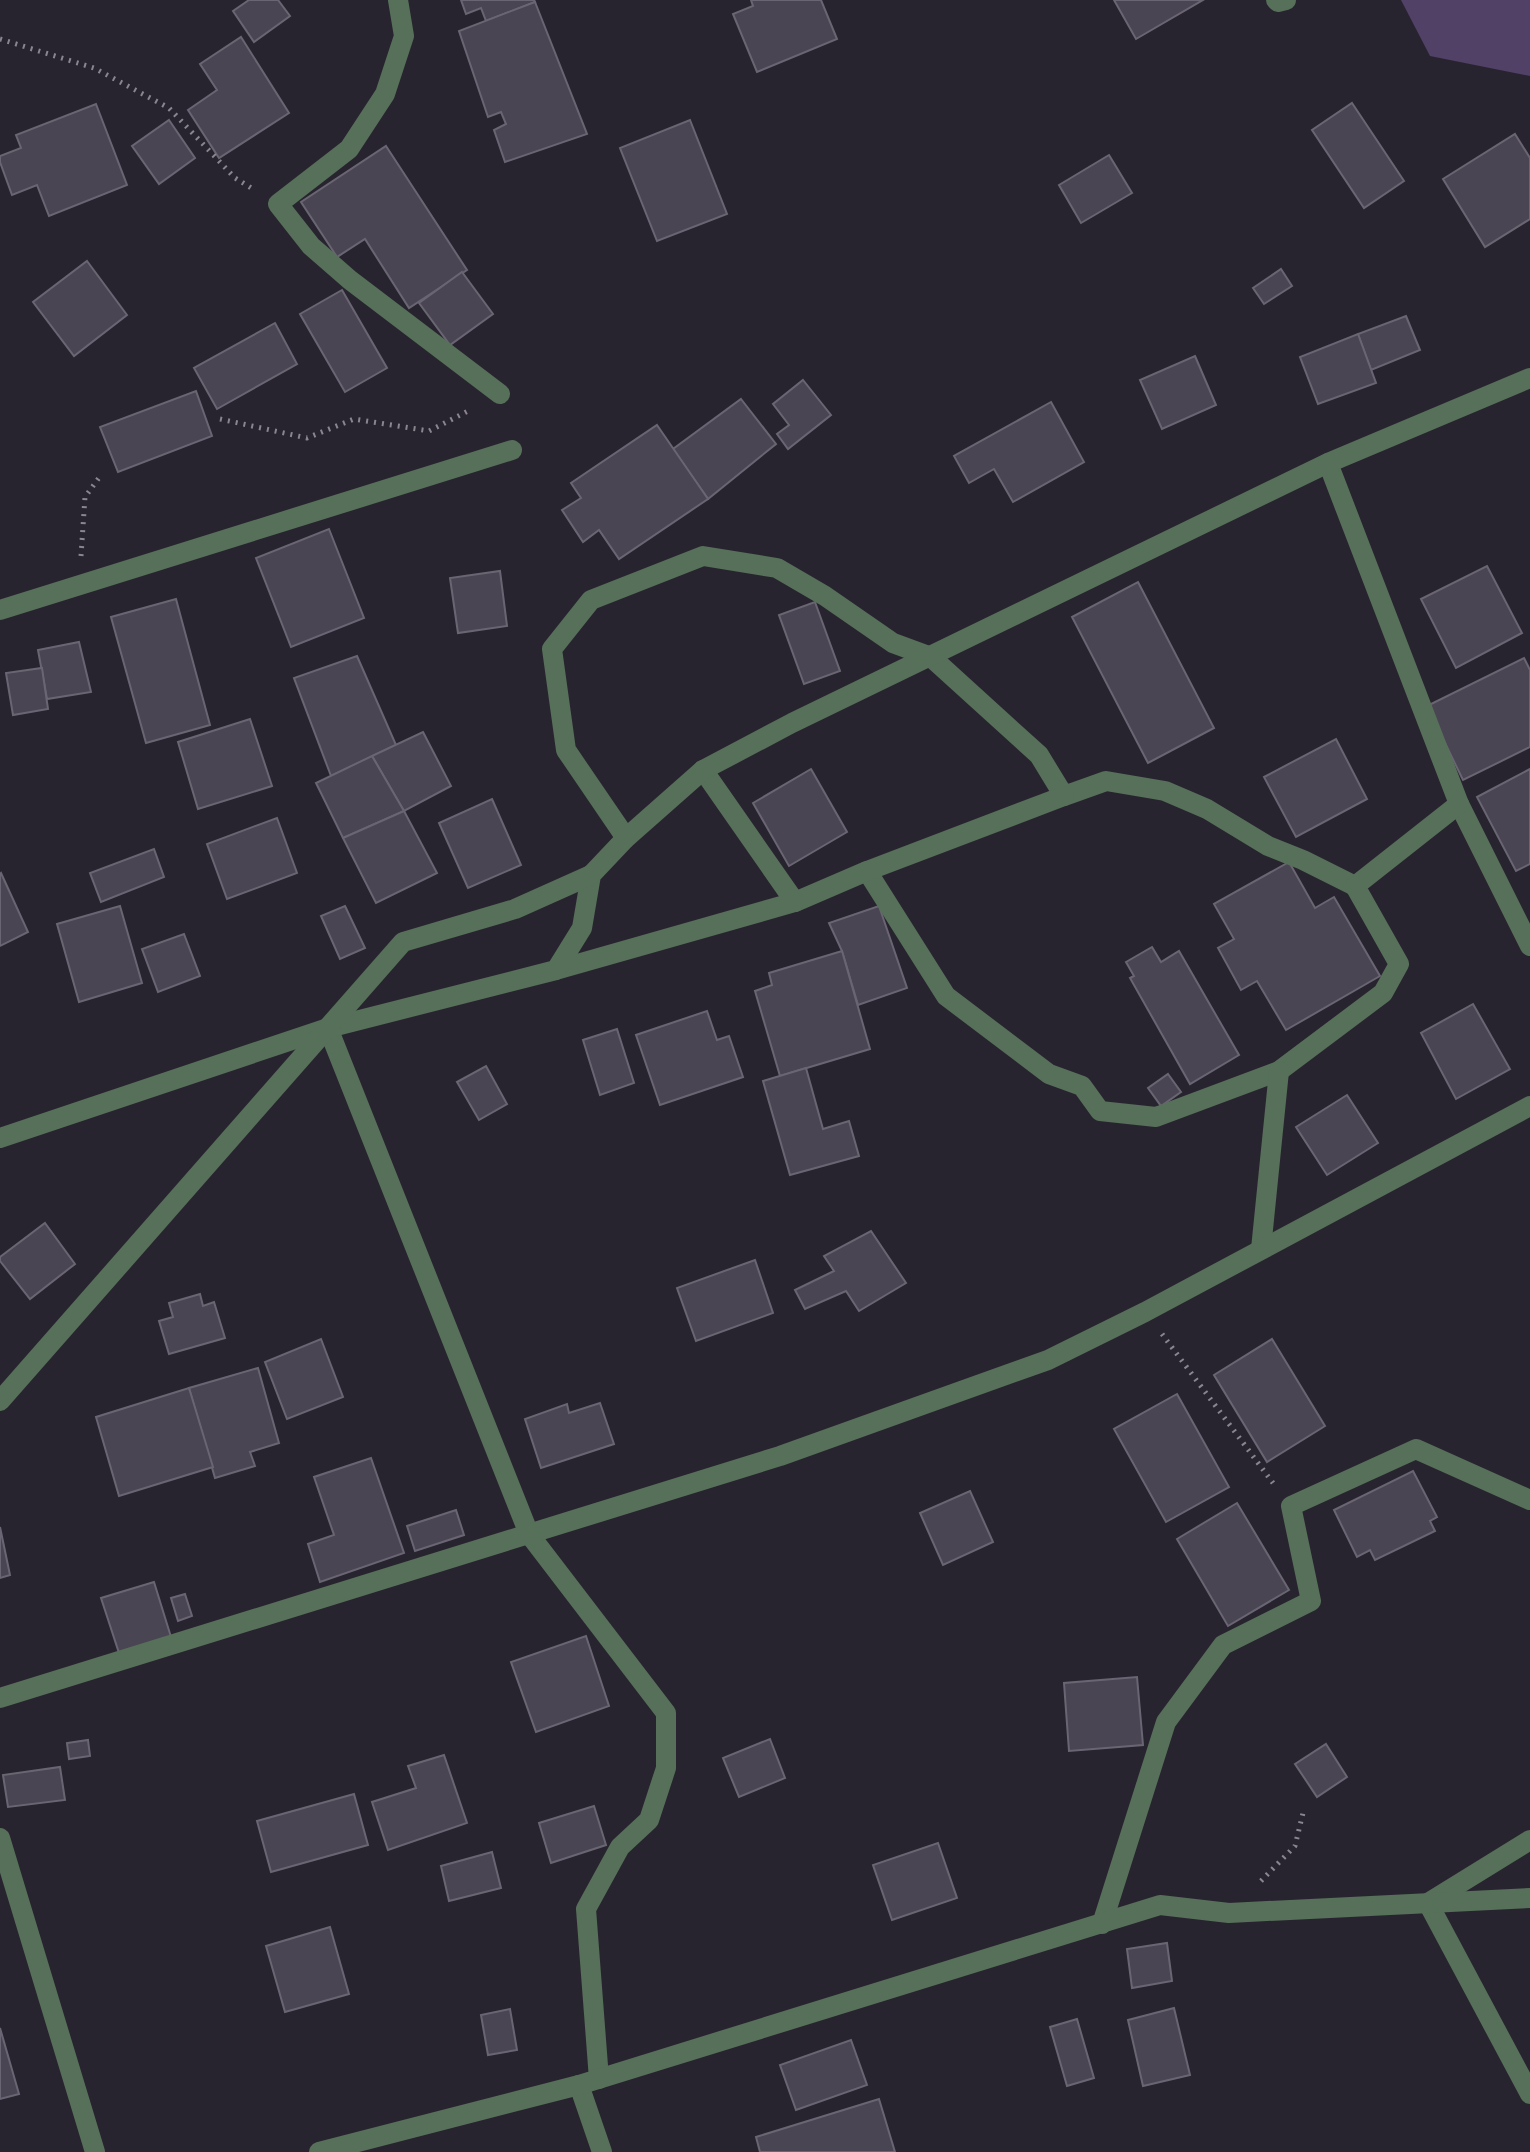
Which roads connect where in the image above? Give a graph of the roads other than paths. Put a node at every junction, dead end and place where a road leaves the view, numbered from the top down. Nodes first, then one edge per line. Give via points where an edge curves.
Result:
1 (398, 0) edge
2 (1276, 0) edge
3 (1286, 0) edge
4 (1530, 378) edge
5 (500, 394) road end
6 (512, 450) dead end
7 (1328, 463) junction
8 (0, 610) edge
9 (931, 657) junction
10 (703, 770) junction
11 (1064, 796) junction
12 (1459, 804) junction
13 (626, 838) junction
14 (867, 871) junction
15 (591, 875) junction
16 (1355, 886) junction
17 (795, 902) junction
18 (1530, 946) edge
19 (556, 970) junction
20 (328, 1028) junction
21 (1279, 1071) junction
22 (1530, 1106) edge
23 (0, 1138) edge
24 (1261, 1249) junction
25 (0, 1401) edge
26 (1530, 1500) edge
27 (529, 1534) junction
28 (0, 1698) edge
29 (0, 1838) edge
30 (1530, 1840) edge
31 (1530, 1898) edge
32 (1428, 1903) junction
33 (1102, 1924) junction
34 (599, 2079) junction
35 (579, 2085) junction
36 (1530, 2094) edge
37 (95, 2152) edge
38 (319, 2152) edge
39 (602, 2152) edge

1 - 5 street via 404,36 385,94 349,149 278,204 311,246 350,280
2 - 3 street
4 - 7 street
6 - 8 street
7 - 9 street
7 - 12 street
9 - 10 street
9 - 11 street via 1039,755
9 - 13 street via 893,643 777,568 703,556 591,600 552,649 566,750
10 - 13 street
10 - 17 street
11 - 14 street
11 - 16 street via 1106,781 1165,791
12 - 16 street
12 - 18 street
13 - 15 street
14 - 17 street
14 - 21 street via 946,996 1049,1074 1082,1086 1100,1111 1156,1117
15 - 19 street via 582,928
15 - 20 street via 515,909 403,942
16 - 21 street via 1399,964 1383,993
17 - 19 street
19 - 20 street
20 - 23 street
20 - 25 street
20 - 27 street
21 - 24 street
22 - 24 street
24 - 27 street via 1048,1360 780,1456
26 - 33 street via 1416,1449 1291,1506 1311,1601 1223,1645 1166,1722
27 - 28 street
27 - 34 street via 666,1713 666,1768 649,1820 620,1847 586,1909
29 - 37 street
30 - 32 street
31 - 32 street
32 - 33 street via 1229,1913 1160,1905
32 - 36 street
33 - 34 street
34 - 35 street
35 - 38 street
35 - 39 street

